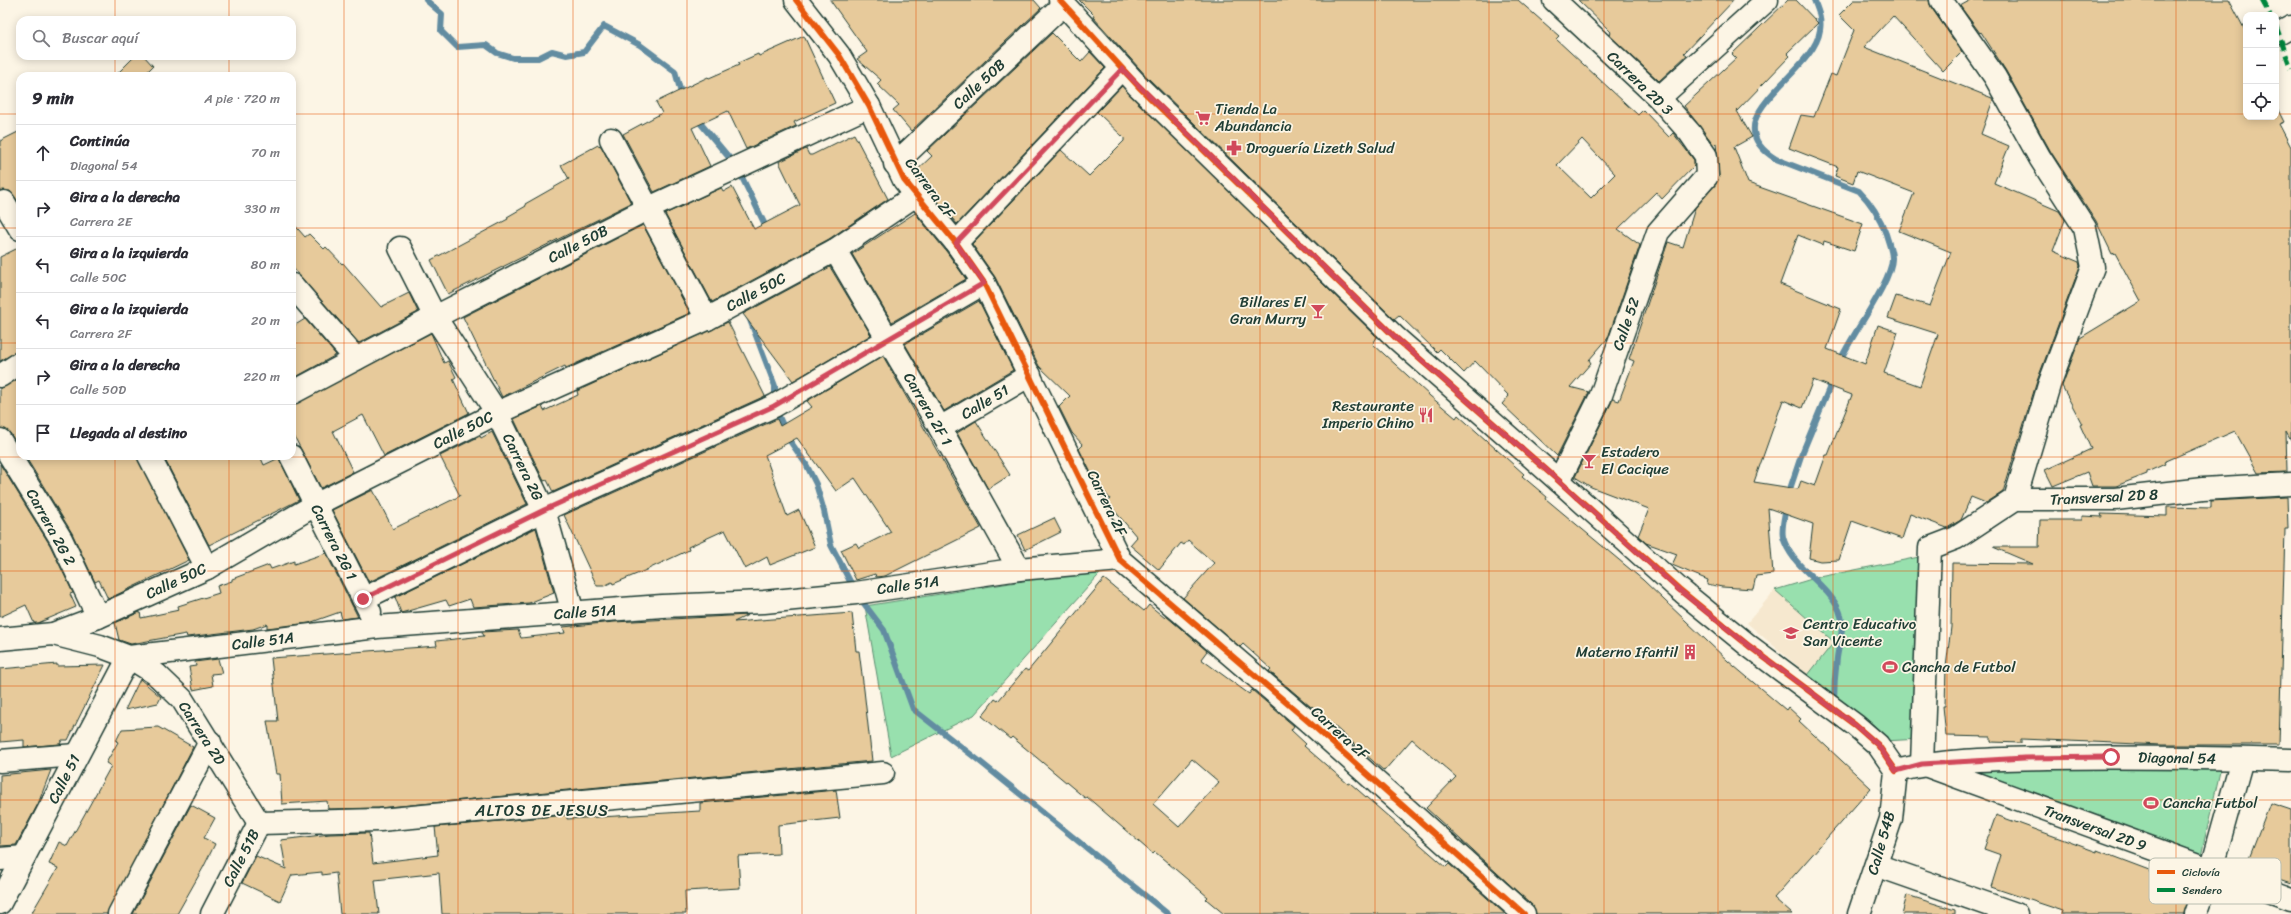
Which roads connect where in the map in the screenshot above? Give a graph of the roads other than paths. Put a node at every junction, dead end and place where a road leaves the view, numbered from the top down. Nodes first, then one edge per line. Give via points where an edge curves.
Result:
1 (796, 0) edge
2 (1554, 0) edge
3 (1767, 0) edge
4 (1941, 0) edge
5 (1062, 2) edge
6 (1122, 69) junction
7 (1659, 98) junction
8 (869, 106) junction
9 (611, 139) dead end
10 (895, 164) junction
11 (1707, 176) joint
12 (916, 195) junction
13 (4, 202) dead end
14 (647, 208) junction
15 (16, 222) edge
16 (956, 243) junction
17 (400, 248) dead end
18 (835, 250) junction
19 (984, 283) junction
20 (296, 290) edge
21 (435, 317) junction
22 (707, 319) junction
23 (887, 338) junction
24 (356, 359) junction
25 (16, 366) edge
26 (1030, 375) junction
27 (0, 376) edge
28 (296, 391) edge
29 (497, 413) junction
30 (940, 428) junction
31 (0, 440) edge
32 (157, 460) edge
33 (293, 460) edge
34 (1559, 481) junction
35 (2291, 484) edge
36 (2015, 499) junction
37 (315, 505) junction
38 (544, 510) junction
39 (1120, 560) junction
40 (207, 568) junction
41 (1019, 569) junction
42 (363, 599) junction
43 (573, 613) junction
44 (98, 617) junction
45 (377, 627) junction
46 (53, 634) junction
47 (0, 639) edge
48 (129, 657) junction
49 (210, 742) junction
50 (76, 755) junction
51 (2242, 759) junction
52 (2291, 760) edge
53 (0, 761) edge
54 (1922, 764) junction
55 (1896, 771) junction
56 (883, 773) dead end
57 (259, 823) junction
58 (24, 857) junction
59 (2178, 858) edge
60 (2214, 858) edge
61 (0, 859) edge
62 (1876, 865) junction
63 (2281, 895) edge
64 (2291, 899) edge
65 (0, 903) edge
66 (2199, 904) edge
67 (119, 914) edge
68 (212, 914) edge
69 (1524, 914) edge
70 (1859, 914) edge
71 (2016, 914) edge
72 (2195, 914) edge

1 - 8 street, Carrera 2F via 839,55
2 - 7 street, Carrera 2D 3
3 - 7 street
4 - 36 street via 1995,77 2040,158 2085,228 2092,267 2049,385
5 - 6 street
5 - 10 street, Calle 50B
6 - 16 street
6 - 34 street via 1396,338
7 - 11 street, Carrera 2D 3 via 1700,146 1706,156
8 - 10 street, Carrera 2F
8 - 14 street, Calle 50B
9 - 14 street
10 - 12 street, Carrera 2F
11 - 34 street, Calle 52 via 1658,232 1600,398
12 - 16 street, Carrera 2F
12 - 18 street, Calle 50C
13 - 15 street
14 - 21 street, Calle 50B
14 - 22 street
16 - 19 street, Carrera 2F
17 - 21 street, Carrera 2G
18 - 22 street, Calle 50C
18 - 23 street, Carrera 2F 1
19 - 23 street
19 - 26 street, Carrera 2F
20 - 24 street
21 - 24 street, Calle 50B
21 - 29 street, Carrera 2G
22 - 29 street, Calle 50C
23 - 30 street, Carrera 2F 1
23 - 38 street via 774,406
24 - 28 street, Calle 50B
25 - 27 street
26 - 30 street, Calle 51
26 - 39 street, Carrera 2F
29 - 37 street, Calle 50C
29 - 38 street, Carrera 2G
30 - 41 street, Carrera 2F 1
31 - 44 street, Carrera 2G 2 via 60,538
32 - 40 street
33 - 37 street, Carrera 2G 1
34 - 55 street via 1696,604 1855,725 1878,745
35 - 36 street, Transversal 2D 8 via 2203,489 2115,499
36 - 54 street via 1956,538 1930,548
37 - 40 street, Calle 50C
37 - 42 street, Carrera 2G 1
38 - 42 street
38 - 43 street, Carrera 2G
39 - 41 street, Calle 51A
39 - 69 street, Carrera 2F via 1309,722
40 - 44 street, Calle 50C
41 - 43 street, Calle 51A via 856,593 772,601
42 - 45 street, Carrera 2G 1
43 - 45 street, Calle 51A
44 - 46 street, Calle 50C
45 - 48 street, Calle 51A
46 - 47 street, Calle 50C
46 - 48 street, Calle 51A via 100,646
48 - 49 street, Carrera 2D via 156,674 182,699
48 - 50 street, Calle 51
49 - 57 street, Carrera 2D
49 - 67 street
50 - 53 street
50 - 58 street, Calle 51
51 - 52 street, Diagonal 54
51 - 54 street, Diagonal 54 via 2024,758
51 - 60 street
54 - 55 street, Diagonal 54
54 - 59 street, Transversal 2D 9
55 - 62 street, Calle 54B via 1891,819
56 - 57 street via 380,820
57 - 68 street, Calle 51B
58 - 61 street
58 - 65 street, Calle 51
62 - 70 street, Calle 54B
62 - 71 street
63 - 64 street, Transversal 2D 9
66 - 72 street

